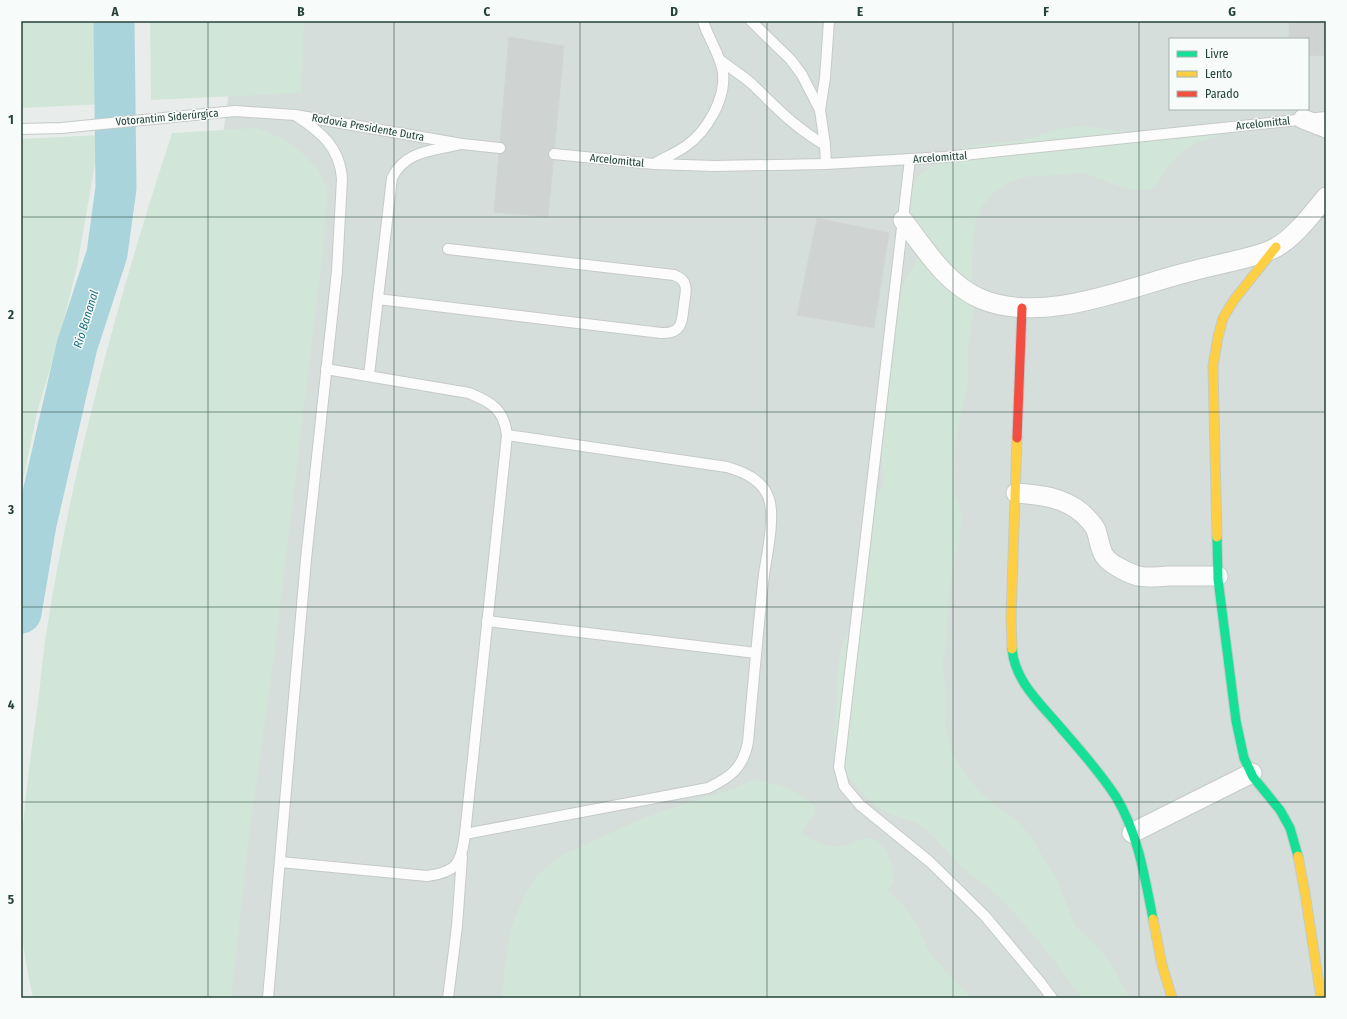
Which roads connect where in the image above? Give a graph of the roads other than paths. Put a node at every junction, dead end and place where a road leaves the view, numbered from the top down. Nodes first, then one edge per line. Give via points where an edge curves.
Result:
1 (703, 21) edge
2 (751, 21) edge
3 (829, 21) edge
4 (720, 60) junction
5 (820, 110) junction
6 (235, 111) joint
7 (295, 114) junction
8 (1326, 117) edge
9 (1303, 119) junction
10 (1326, 128) edge
11 (21, 129) edge
12 (462, 144) junction
13 (825, 145) junction
14 (500, 148) dead end
15 (554, 154) dead end
16 (910, 159) junction
17 (654, 164) junction
18 (826, 164) junction
19 (1326, 197) edge
20 (903, 220) junction
21 (1276, 247) junction
22 (448, 249) dead end
23 (378, 299) junction
24 (1022, 308) junction
25 (326, 369) junction
26 (369, 375) junction
27 (507, 435) junction
28 (1016, 493) junction
29 (1218, 576) junction
30 (487, 621) junction
31 (756, 652) junction
32 (1252, 773) junction
33 (1132, 833) junction
34 (465, 834) junction
35 (463, 849) junction
36 (280, 862) junction
37 (268, 998) edge
38 (448, 998) edge
39 (1052, 998) edge
40 (1172, 998) edge
41 (1321, 998) edge

1 - 4 lane
2 - 5 lane via 791,60
3 - 5 lane
4 - 13 lane via 751,83 795,125
4 - 17 lane via 723,73 722,87 719,102 712,115 700,133 686,146
5 - 13 lane
6 - 7 lane, Rodovia Presidente Dutra
6 - 11 lane, Votorantim Siderúrgica via 60,128
7 - 12 lane, Rodovia Presidente Dutra
7 - 25 lane via 311,125 333,147 342,166 336,271
8 - 9 lane, Arcelomittal
9 - 10 street
9 - 16 lane, Arcelomittal
12 - 14 lane, Rodovia Presidente Dutra
12 - 23 lane via 412,156 396,170 390,188
13 - 18 lane
15 - 17 lane, Arcelomittal
16 - 18 lane, Arcelomittal
16 - 20 lane
17 - 18 lane, Arcelomittal
19 - 21 street via 1292,234
20 - 24 street via 934,260 966,291 981,299
20 - 39 lane via 839,767 844,786 860,805 930,862 974,905
21 - 24 street via 1257,255 1076,303
21 - 29 street via 1234,300 1224,318 1218,337 1213,366
22 - 23 lane via 674,275 682,279 686,287 682,322 677,330 662,333
23 - 26 lane
24 - 28 street
25 - 26 lane
25 - 36 lane via 306,559
26 - 27 lane via 478,396 500,412 506,424
27 - 30 lane
27 - 31 lane via 727,467 739,470 758,482 766,490 771,512
28 - 29 street via 1057,498 1076,508 1095,528 1099,547 1106,558 1127,572 1152,577
28 - 33 street via 1011,618 1012,653 1015,664 1020,677 1036,700 1110,789 1124,812
29 - 32 street via 1236,720 1244,758
30 - 31 lane
30 - 34 lane
31 - 34 lane via 746,753 736,771 728,777 708,788
32 - 33 street
32 - 41 street via 1280,810 1290,828 1305,893
33 - 40 street
34 - 35 lane
35 - 36 lane via 456,866 444,873 427,876
35 - 38 lane
36 - 37 lane

